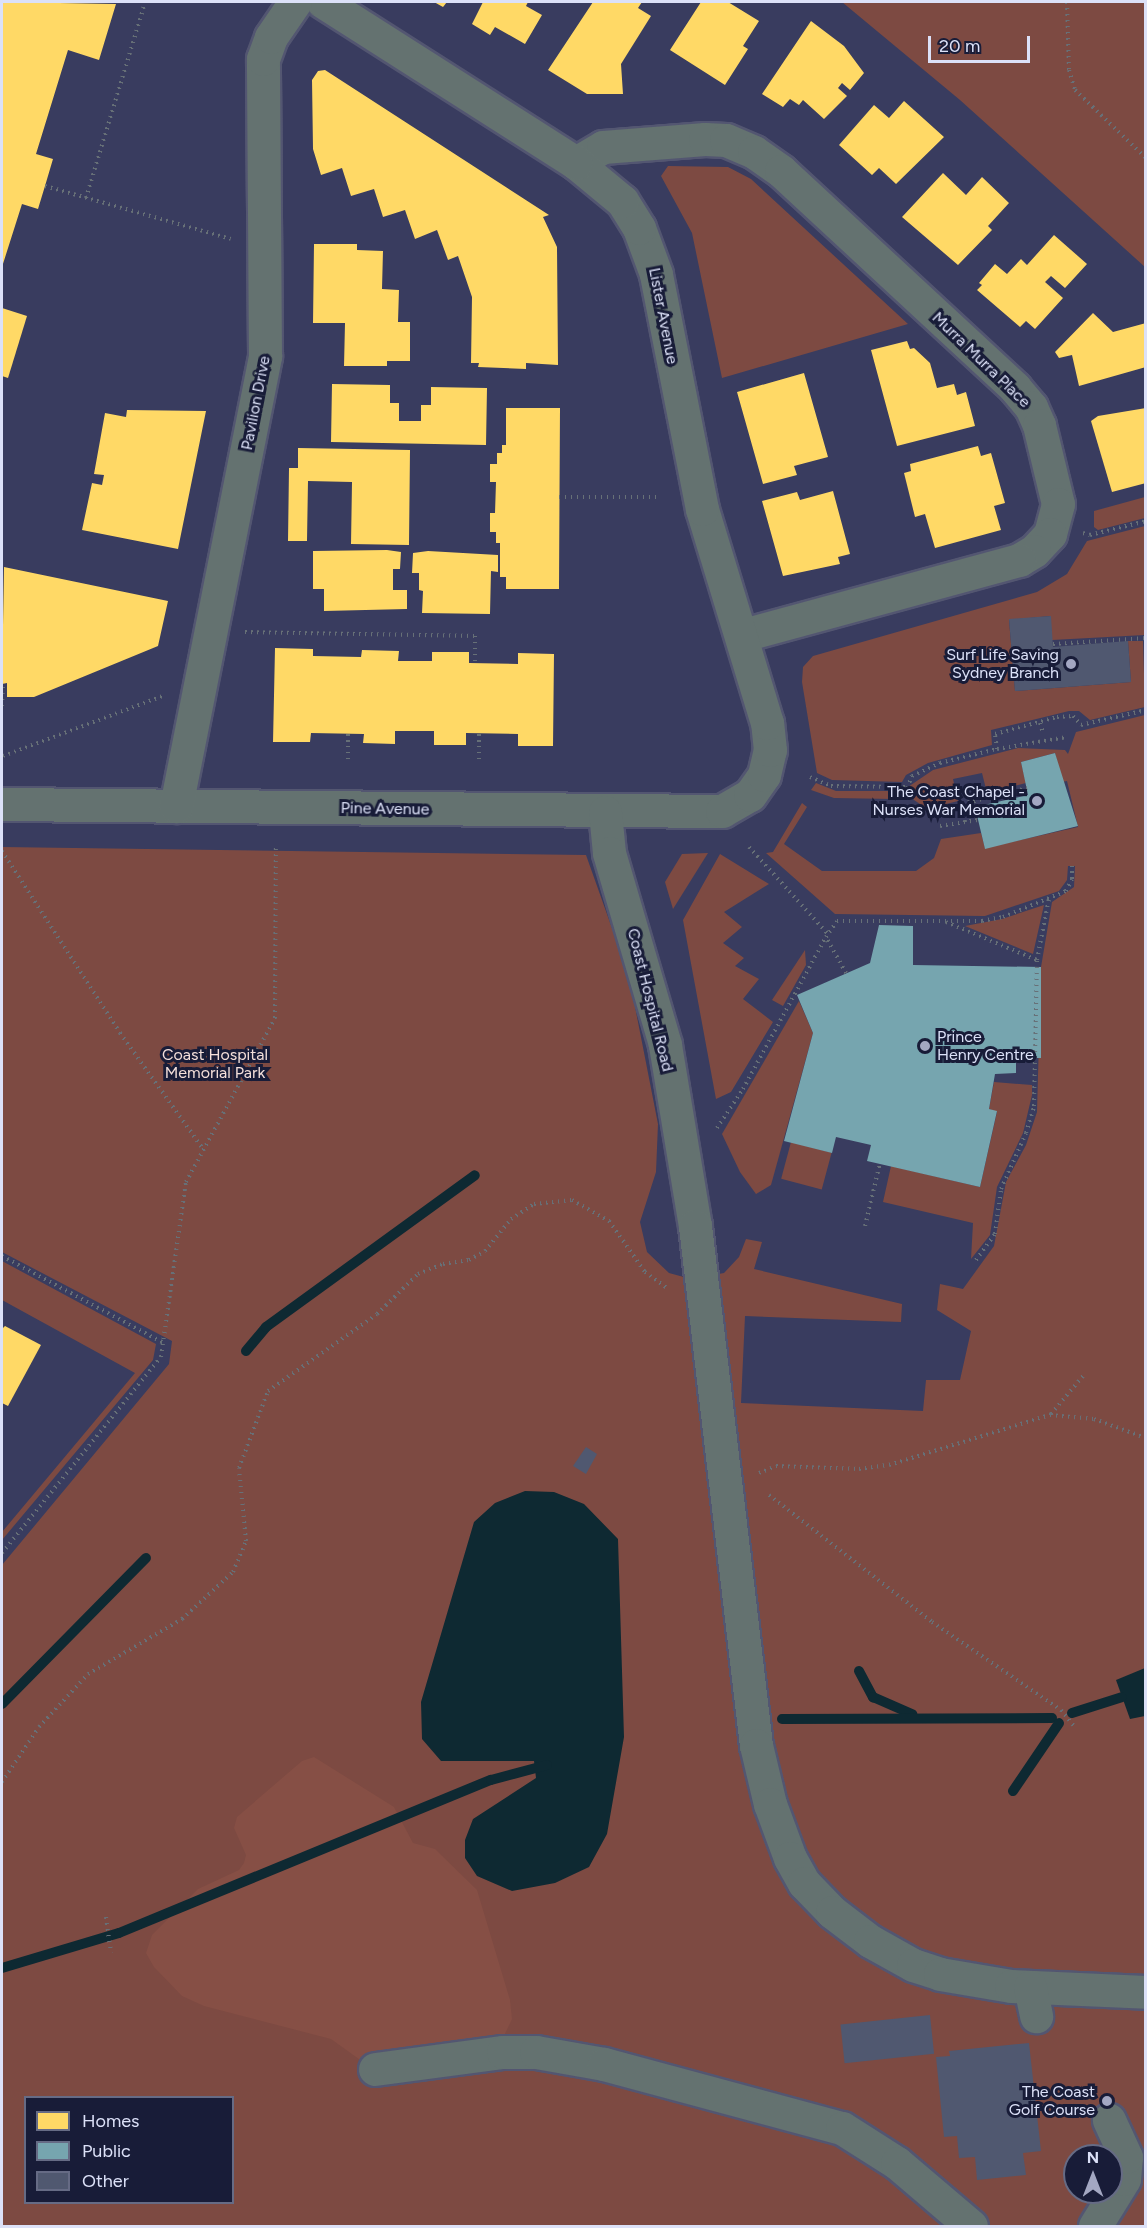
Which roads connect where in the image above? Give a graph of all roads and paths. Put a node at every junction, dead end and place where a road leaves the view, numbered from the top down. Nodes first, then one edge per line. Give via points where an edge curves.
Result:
1 (145, 2) edge
2 (296, 2) edge
3 (323, 2) edge
4 (1067, 2) edge
5 (1146, 158) edge
6 (576, 163) junction
7 (45, 186) dead end
8 (86, 198) junction
9 (238, 241) dead end
10 (559, 497) dead end
11 (658, 497) dead end
12 (1146, 521) edge
13 (1083, 532) dead end
14 (238, 632) dead end
15 (742, 635) junction
16 (1146, 638) edge
17 (1053, 644) dead end
18 (476, 663) dead end
19 (3, 684) edge
20 (174, 692) dead end
21 (2, 706) edge
22 (1146, 710) edge
23 (1040, 723) junction
24 (1043, 733) dead end
25 (348, 734) dead end
26 (479, 734) dead end
27 (1067, 737) dead end
28 (997, 749) junction
29 (3, 756) dead end
30 (348, 759) dead end
31 (479, 760) dead end
32 (810, 777) dead end
33 (759, 784) joint
34 (905, 787) junction
35 (1027, 788) dead end
36 (903, 799) dead end
37 (2, 804) edge
38 (176, 806) junction
39 (605, 812) junction
40 (978, 820) dead end
41 (965, 822) junction
42 (940, 826) dead end
43 (749, 847) dead end
44 (276, 848) dead end
45 (2, 851) edge
46 (1072, 866) dead end
47 (1049, 898) junction
48 (942, 921) junction
49 (827, 935) junction
50 (1037, 960) junction
51 (846, 973) dead end
52 (717, 1128) dead end
53 (203, 1149) junction
54 (880, 1163) dead end
55 (865, 1226) dead end
56 (2, 1256) edge
57 (976, 1260) dead end
58 (674, 1294) dead end
59 (163, 1342) junction
60 (1083, 1376) dead end
61 (1050, 1415) junction
62 (1146, 1438) edge
63 (759, 1473) dead end
64 (769, 1495) dead end
65 (2, 1552) edge
66 (1074, 1726) dead end
67 (2, 1782) edge
68 (106, 1917) dead end
69 (111, 1953) dead end
70 (1146, 1992) edge
71 (375, 2069) dead end
72 (1109, 2120) dead end
73 (971, 2226) edge
74 (1095, 2226) edge

1 - 8 path
2 - 38 street, Pavilion Drive via 271,37 263,59 265,356
3 - 6 street, Lister Avenue
4 - 5 path via 1069,70 1075,90
6 - 15 street, Lister Avenue via 625,206 652,260 697,485
6 - 15 street, Murra Murra Place via 603,147 705,139 726,140 754,152 781,171 1015,388 1031,407 1039,425 1058,504 1050,534 1034,551 1008,563
7 - 8 path
8 - 9 path
10 - 11 path
12 - 13 path via 1090,535
14 - 18 path via 476,636
15 - 33 street, Lister Avenue via 770,741 768,765
16 - 17 path
19 - 21 path
20 - 29 path
22 - 23 path via 1081,725 1070,716
23 - 24 path
23 - 28 path via 995,734
25 - 30 path
26 - 31 path
27 - 28 path
28 - 34 path via 940,764 912,777
32 - 34 path via 831,786
33 - 39 street, Pine Avenue via 726,810
34 - 36 path
35 - 41 path via 962,804
37 - 38 street, Pine Avenue
38 - 39 street, Pine Avenue
39 - 70 street, Coast Hospital Road via 609,853 665,1045 695,1226 756,1745 786,1850 818,1898 891,1955 1033,2002
40 - 41 path
41 - 42 path
43 - 49 path
44 - 53 path via 275,1018
45 - 53 path via 120,1034
46 - 47 path via 1070,885
47 - 48 path via 1003,917
47 - 50 path
48 - 49 path via 845,920 832,924
48 - 50 path
49 - 51 path
49 - 52 path via 743,1089
50 - 57 path via 1034,1106 1024,1139 1000,1189 995,1234
53 - 59 path via 183,1190
54 - 55 path
56 - 59 path
58 - 67 path via 645,1272 613,1225 593,1209 572,1200 534,1204 511,1219 485,1251 469,1260 443,1264 418,1274 369,1320 268,1391 239,1468 246,1541 233,1572 182,1619 88,1674 39,1727
59 - 65 path via 158,1364
60 - 61 path
61 - 62 path via 1094,1419
61 - 63 path via 890,1465 859,1469 776,1466
64 - 66 path via 932,1622 1060,1710
68 - 69 path
71 - 73 street via 503,2052 536,2052 604,2064 842,2128 897,2163
72 - 74 street via 1126,2157 1124,2179

